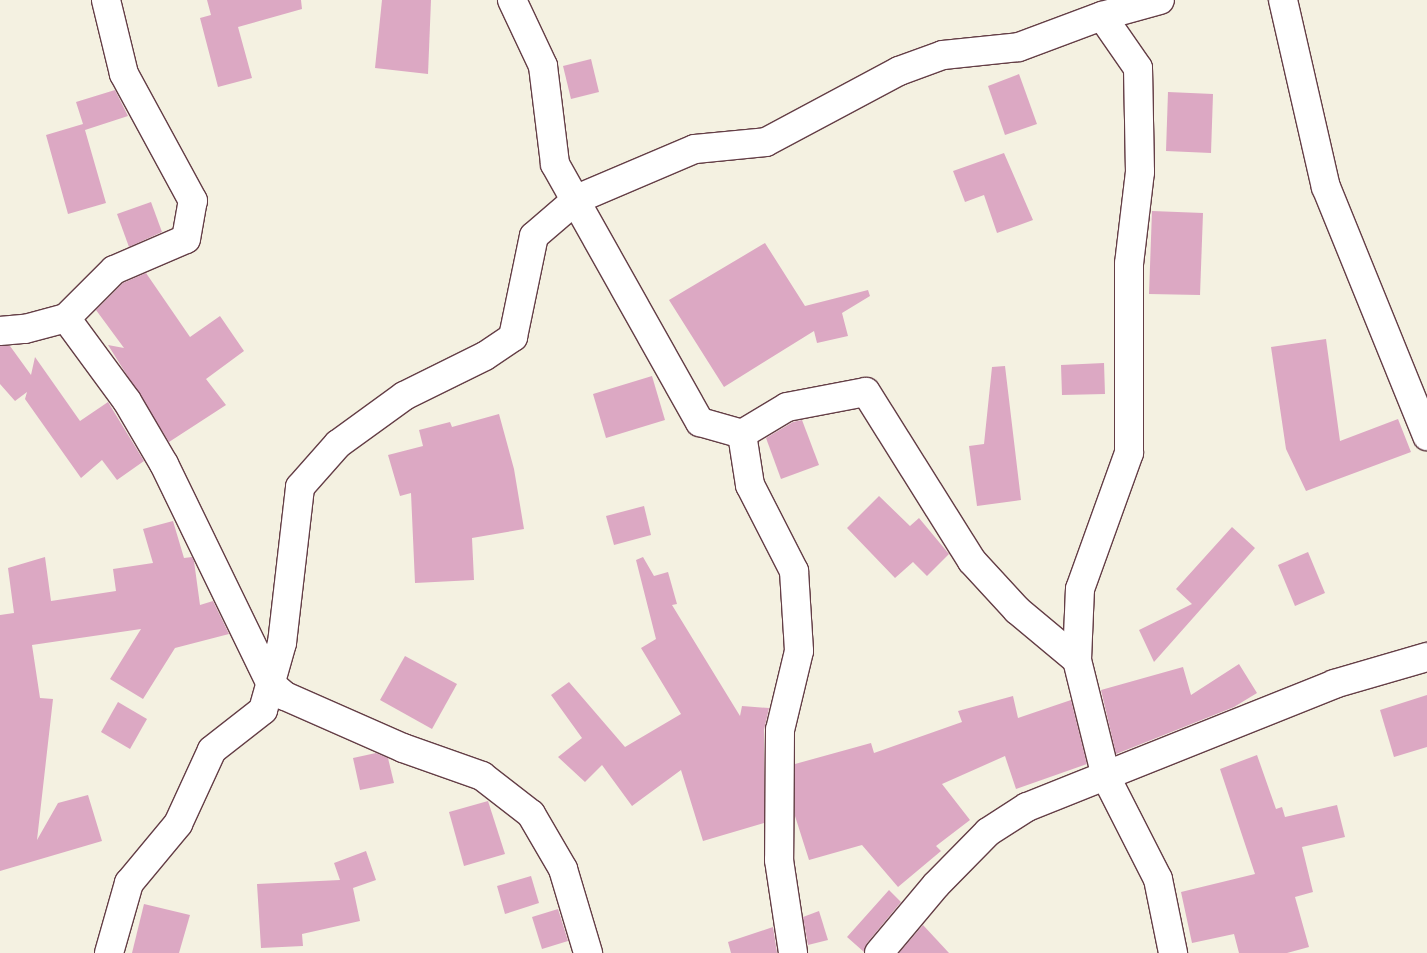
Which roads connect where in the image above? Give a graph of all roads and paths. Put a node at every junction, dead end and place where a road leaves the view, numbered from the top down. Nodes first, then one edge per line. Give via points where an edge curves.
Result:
1 (106, 0) edge
2 (512, 0) edge
3 (1160, 0) edge
4 (1282, 0) edge
5 (1102, 16) junction
6 (578, 199) junction
7 (66, 318) junction
8 (0, 331) edge
9 (742, 434) junction
10 (1427, 436) edge
11 (1427, 657) edge
12 (1077, 660) junction
13 (271, 684) junction
14 (1106, 777) junction
15 (109, 953) edge
16 (588, 953) edge
17 (793, 953) edge
18 (879, 953) edge
19 (1173, 953) edge

1 - 7 street via 124,74 193,201 186,239 114,270
2 - 6 street via 543,66 555,164
3 - 5 street
4 - 10 street via 1326,187
5 - 6 street via 1019,47 943,54 899,71 766,142 696,149
5 - 12 street via 1138,68 1140,172 1129,264 1129,452 1080,589
6 - 9 street via 700,422
6 - 13 street via 534,236 513,337 485,356 404,396 338,444 300,487 282,643
7 - 8 street via 25,329
7 - 13 street via 127,401 164,464
9 - 12 street via 787,407 866,392 972,561 1017,610
9 - 17 street via 750,485 794,571 799,651 780,730 779,860
11 - 14 street via 1334,684
12 - 14 street
13 - 15 street via 263,710 212,750 178,824 129,883
13 - 16 street via 285,696 403,748 482,776 531,814 563,868
14 - 18 street via 1027,806 988,832 936,885
14 - 19 street via 1158,879

